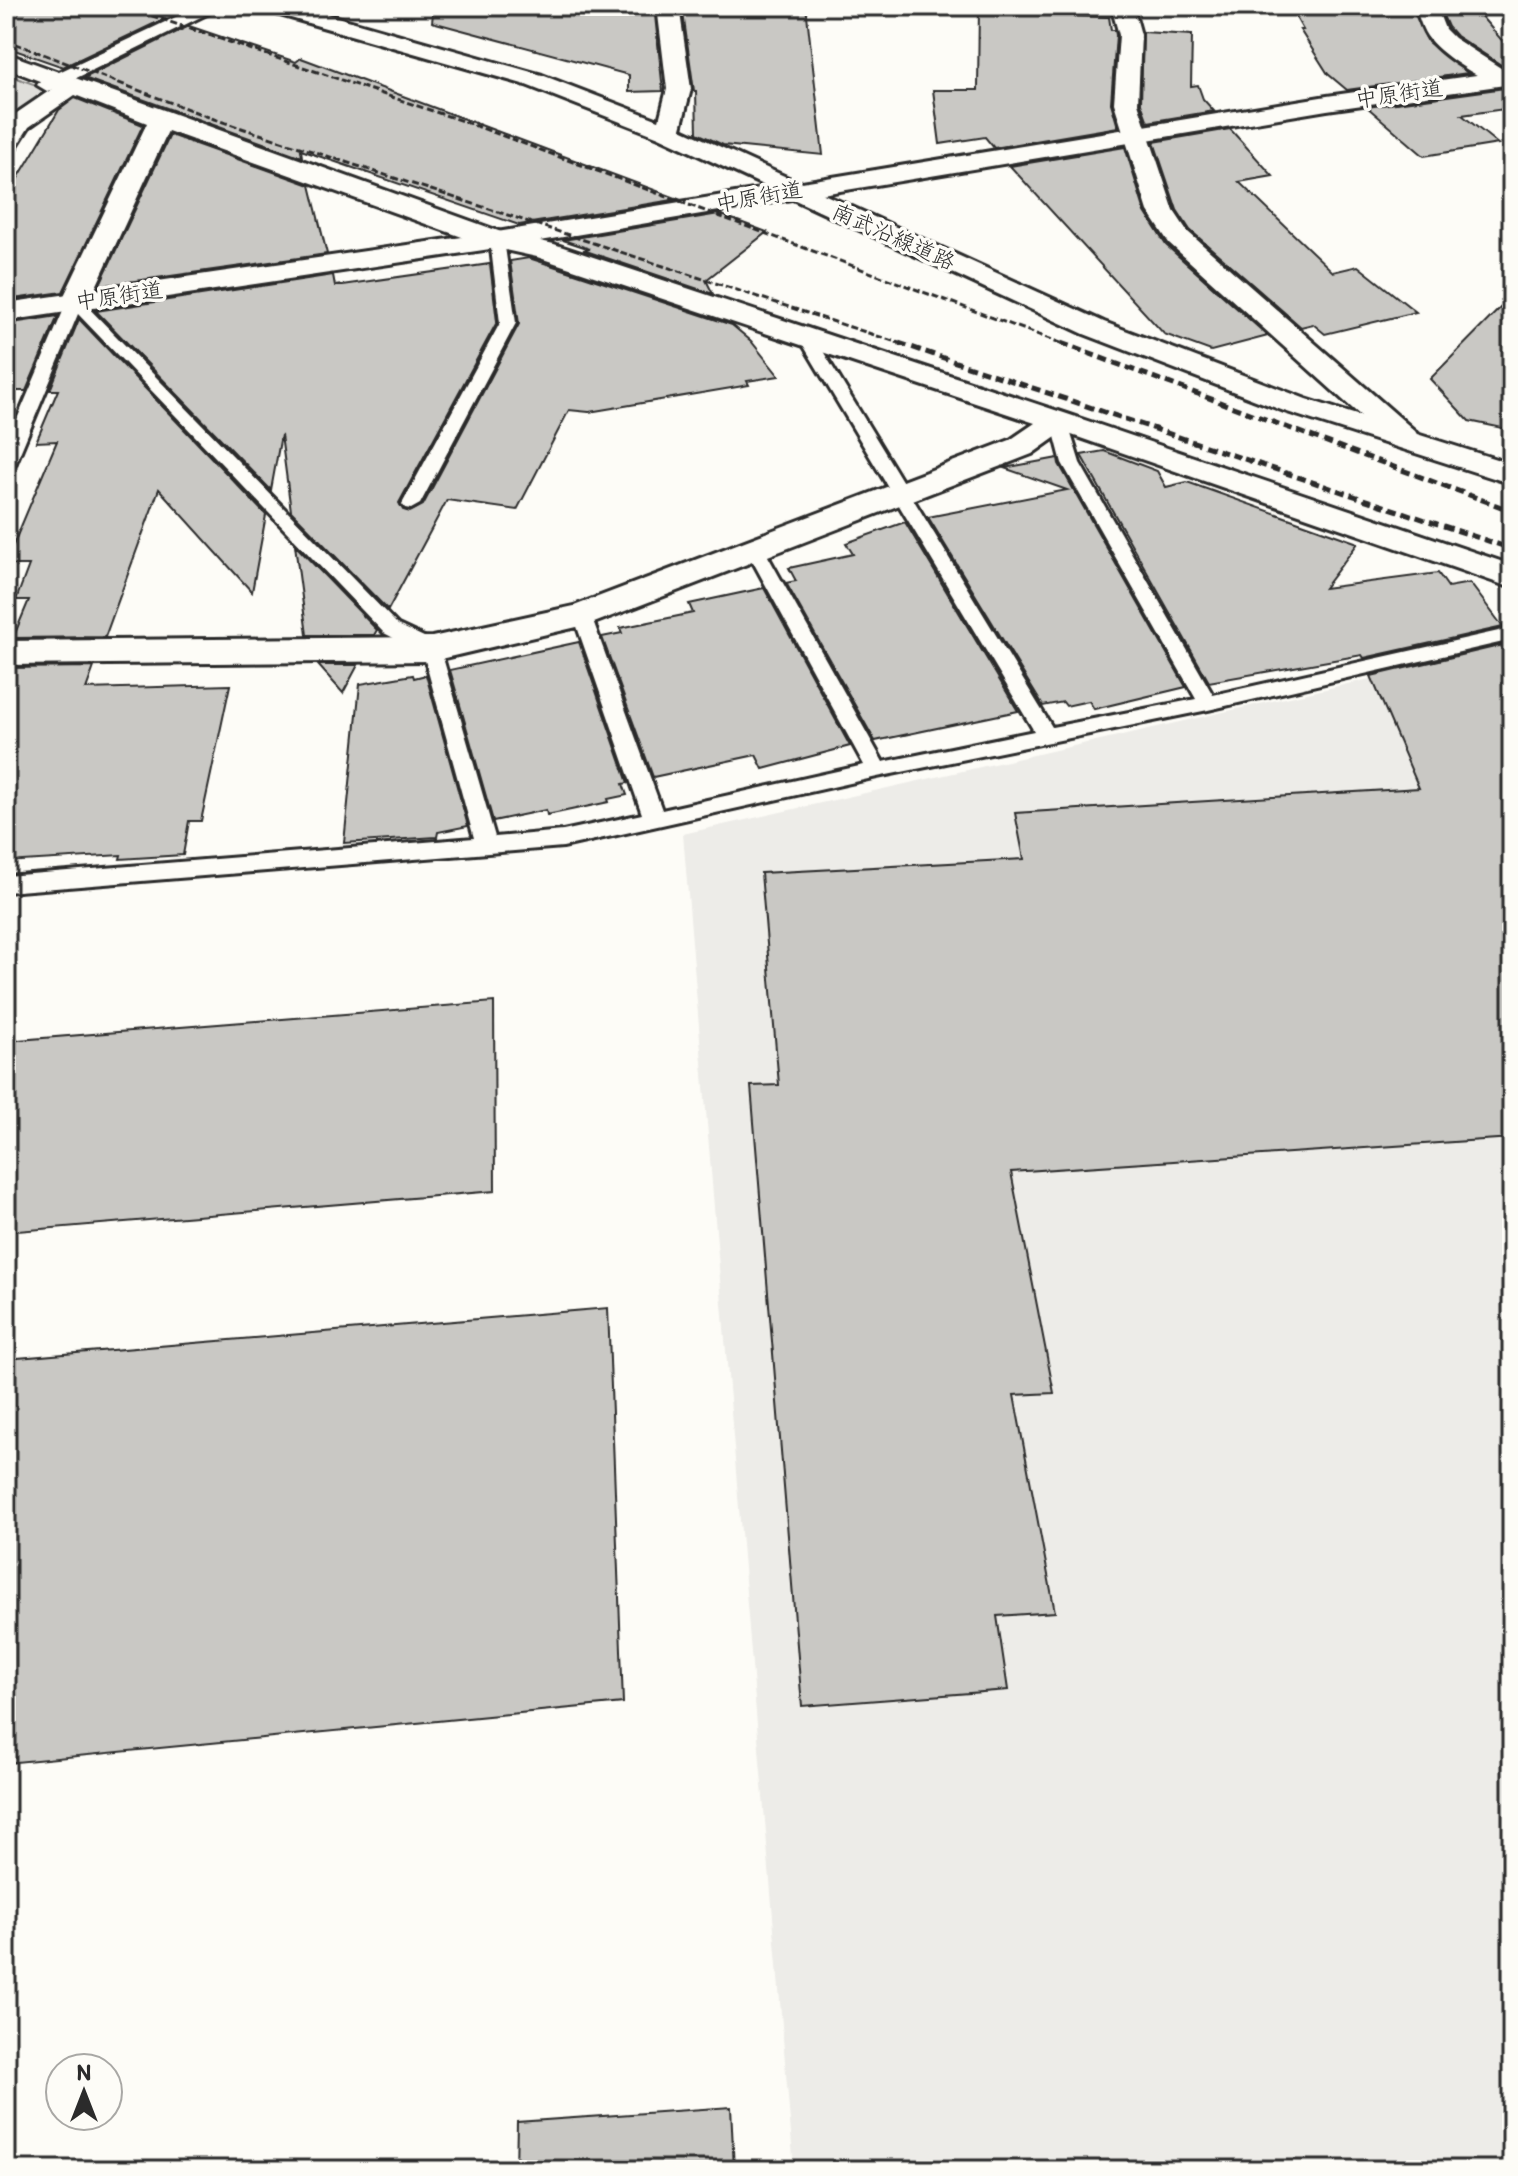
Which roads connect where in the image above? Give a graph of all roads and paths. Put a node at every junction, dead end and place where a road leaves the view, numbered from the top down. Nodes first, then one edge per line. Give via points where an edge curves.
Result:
1 (214, 6) edge
2 (274, 6) edge
3 (668, 6) edge
4 (1122, 6) edge
5 (1425, 6) edge
6 (6, 60) edge
7 (1507, 78) edge
8 (61, 83) junction
9 (161, 120) junction
10 (668, 132) junction
11 (1135, 135) junction
12 (6, 144) edge
13 (793, 190) junction
14 (497, 240) junction
15 (75, 302) junction
16 (6, 312) edge
17 (807, 338) junction
18 (1059, 421) junction
19 (1404, 438) junction
20 (6, 465) edge
21 (1512, 474) edge
22 (902, 493) junction
23 (411, 504) dead end
24 (755, 549) junction
25 (1512, 577) edge
26 (582, 615) junction
27 (1512, 634) edge
28 (432, 649) junction
29 (6, 653) edge
30 (1208, 703) junction
31 (1048, 737) junction
32 (877, 770) junction
33 (654, 817) junction
34 (487, 847) junction
35 (6, 884) edge

1 - 8 street
2 - 10 street, 南武沿線道路 via 534,80
3 - 10 street via 679,89
4 - 11 street via 1130,35 1126,103
5 - 7 street via 1444,41
6 - 8 street
7 - 11 street, 中原街道
8 - 9 street
8 - 12 street via 20,122
9 - 14 street
9 - 15 street
10 - 13 street, 南武沿線道路
11 - 13 street, 中原街道
11 - 19 street via 1161,211 1178,237
13 - 14 street, 中原街道
13 - 19 street, 南武沿線道路 via 1094,328 1295,405
14 - 15 street, 中原街道
14 - 17 street via 544,250
14 - 23 lane via 508,323
15 - 16 street, 中原街道
15 - 20 lane
15 - 28 lane via 391,629
17 - 18 street
17 - 22 lane
18 - 22 street via 1021,447
18 - 25 street
18 - 30 lane via 1071,463
19 - 21 street, 南武沿線道路
22 - 24 street
22 - 31 lane
24 - 26 street
24 - 32 lane
26 - 28 street
26 - 33 lane
27 - 30 lane
28 - 29 street
28 - 34 lane
30 - 31 lane
31 - 32 lane
32 - 33 lane
33 - 34 lane via 563,839
34 - 35 lane

